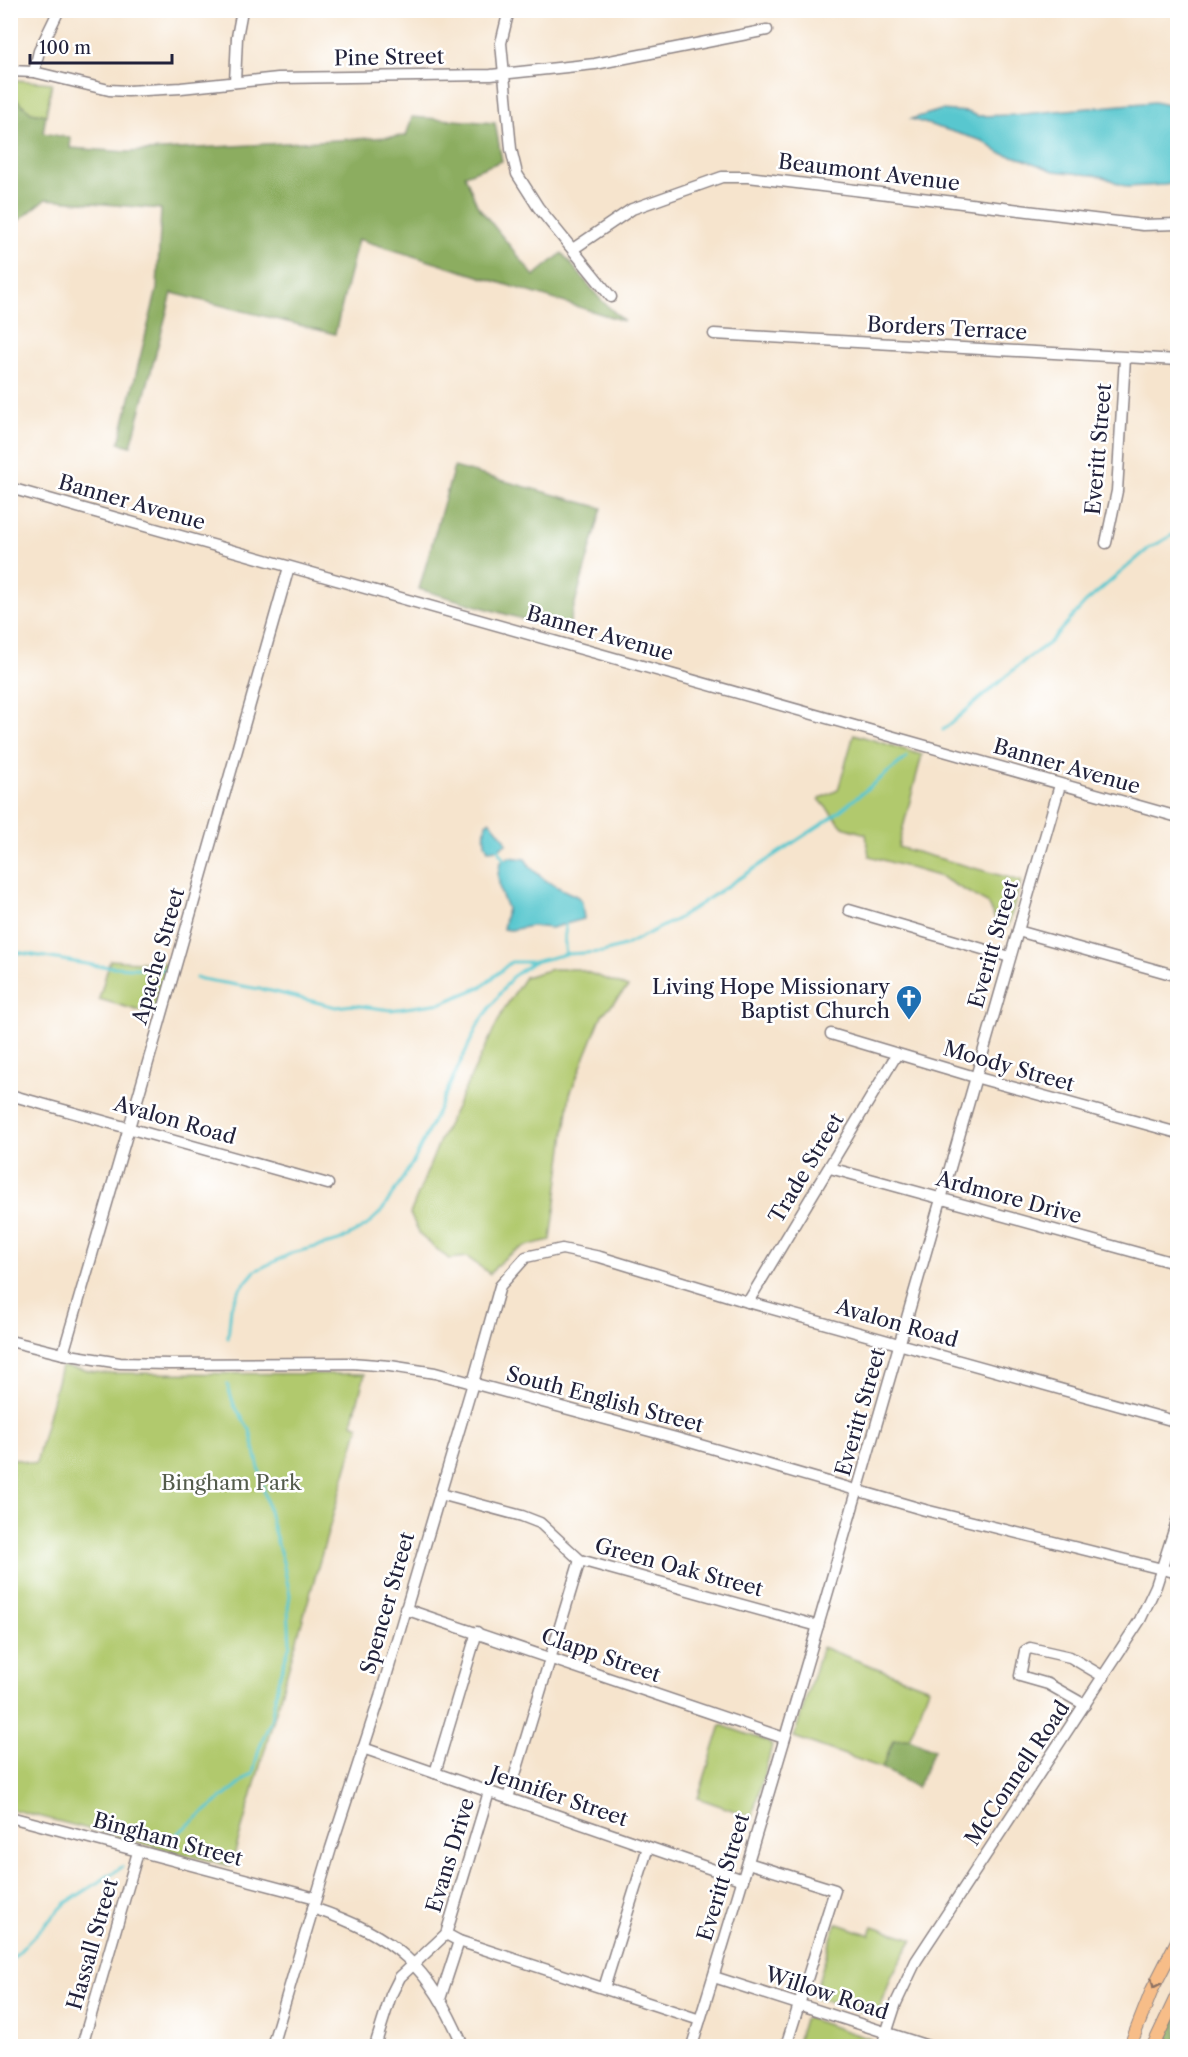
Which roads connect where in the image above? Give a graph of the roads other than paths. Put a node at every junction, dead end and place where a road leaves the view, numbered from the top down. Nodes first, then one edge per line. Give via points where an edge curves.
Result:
1 (59, 10) edge
2 (242, 10) edge
3 (509, 10) edge
4 (767, 30) dead end
5 (10, 71) edge
6 (34, 72) junction
7 (503, 74) junction
8 (234, 82) junction
9 (1178, 224) edge
10 (573, 249) junction
11 (611, 297) dead end
12 (714, 334) dead end
13 (1125, 358) junction
14 (1178, 360) edge
15 (10, 488) edge
16 (1106, 543) dead end
17 (289, 567) junction
18 (1060, 785) junction
19 (1178, 817) edge
20 (849, 910) dead end
21 (1018, 930) junction
22 (1010, 957) junction
23 (1178, 976) edge
24 (831, 1034) dead end
25 (897, 1054) junction
26 (975, 1077) junction
27 (10, 1095) edge
28 (129, 1127) junction
29 (1178, 1133) edge
30 (830, 1168) junction
31 (328, 1184) dead end
32 (940, 1198) junction
33 (606, 1259) joint
34 (1178, 1264) edge
35 (748, 1302) junction
36 (10, 1341) edge
37 (899, 1345) junction
38 (63, 1354) junction
39 (473, 1383) junction
40 (1178, 1422) edge
41 (858, 1491) junction
42 (440, 1494) junction
43 (1178, 1518) edge
44 (580, 1560) junction
45 (1162, 1568) junction
46 (1178, 1572) edge
47 (405, 1609) junction
48 (818, 1626) junction
49 (477, 1632) junction
50 (550, 1658) junction
51 (1104, 1677) junction
52 (1085, 1705) junction
53 (784, 1738) junction
54 (363, 1748) junction
55 (435, 1773) junction
56 (489, 1792) junction
57 (508, 1798) junction
58 (10, 1817) edge
59 (648, 1847) junction
60 (138, 1852) junction
61 (748, 1863) junction
62 (743, 1880) junction
63 (314, 1903) junction
64 (446, 1934) junction
65 (1178, 1939) edge
66 (459, 1941) junction
67 (412, 1964) junction
68 (714, 1977) junction
69 (604, 1988) junction
70 (1178, 1993) edge
71 (440, 1999) junction
72 (800, 2004) junction
73 (700, 2020) junction
74 (886, 2034) junction
75 (82, 2046) edge
76 (272, 2046) edge
77 (375, 2046) edge
78 (464, 2046) edge
79 (692, 2046) edge
80 (786, 2046) edge
81 (882, 2046) edge
82 (928, 2046) edge
83 (1130, 2046) edge
84 (1153, 2046) edge

1 - 6 street via 47,31
2 - 8 street
3 - 7 street via 501,43
4 - 7 street, Pine Street via 595,64
5 - 6 street, Pine Street
6 - 8 street, Pine Street via 119,90
7 - 8 street, Pine Street
7 - 10 street via 517,174
9 - 10 street, Beaumont Avenue via 1143,225 722,177 632,209
10 - 11 street
12 - 13 street, Borders Terrace
13 - 14 street, Borders Terrace
13 - 16 street, Everitt Street via 1118,491
15 - 17 street, Banner Avenue
17 - 18 street, Banner Avenue
17 - 28 street, Apache Street
18 - 19 street, Banner Avenue
18 - 21 street, Everitt Street
20 - 22 street
21 - 22 street, Everitt Street
21 - 23 street
22 - 26 street, Everitt Street
24 - 25 street, Moody Street
25 - 26 street, Moody Street
25 - 30 street, Trade Street
26 - 29 street, Moody Street
26 - 32 street, Everitt Street
27 - 28 street, Avalon Road
28 - 31 street, Avalon Road
28 - 38 street, Apache Street
30 - 32 street, Ardmore Drive
30 - 35 street, Trade Street
32 - 34 street, Ardmore Drive
32 - 37 street, Everitt Street
33 - 35 street, Avalon Road
33 - 39 street, Spencer Street via 562,1249 526,1257 500,1286
35 - 37 street, Avalon Road
36 - 38 street, South English Street
37 - 40 street, Avalon Road
37 - 41 street, Everitt Street
38 - 39 street, South English Street via 139,1364 372,1364
39 - 41 street, South English Street
39 - 42 street, Spencer Street
41 - 45 street, South English Street
41 - 48 street, Everitt Street
42 - 44 street, Green Oak Street via 540,1523
42 - 47 street, Spencer Street
43 - 45 street, McConnell Road
44 - 48 street, Green Oak Street
44 - 50 street
45 - 46 street, South English Street
45 - 51 street, McConnell Road via 1140,1620
47 - 49 street, Clapp Street
47 - 54 street, Spencer Street
48 - 53 street, Everitt Street
49 - 50 street, Clapp Street
49 - 55 street
50 - 53 street, Clapp Street
50 - 57 street
51 - 52 street, McConnell Road
51 - 52 street via 1070,1658 1030,1648 1025,1651 1020,1676 1048,1684
52 - 74 street, McConnell Road via 915,1960
53 - 61 street, Everitt Street
54 - 55 street, Jennifer Street
54 - 63 street, Spencer Street
55 - 56 street, Jennifer Street
56 - 57 street, Jennifer Street
56 - 64 street, Evans Drive
57 - 59 street, Jennifer Street
58 - 60 street, Bingham Street
59 - 62 street, Jennifer Street
59 - 69 street
60 - 63 street, Bingham Street
60 - 75 street, Hassall Street
61 - 62 street, Everitt Street
61 - 72 street via 835,1890
62 - 68 street, Everitt Street
63 - 67 street, Bingham Street via 382,1937
63 - 76 street, Spencer Street
64 - 66 street
64 - 67 street, Evans Drive
65 -> 83 main road
66 - 69 street
66 - 71 street, Evans Drive
67 - 71 street, Bingham Street
67 - 77 street, Evans Drive via 395,1985
68 - 72 street, Willow Road
68 - 73 street, Everitt Street
69 - 73 street
70 - 84 main road
71 - 78 street, Bingham Street
72 - 74 street, Willow Road
72 - 80 street
73 - 79 street, Everitt Street
74 - 81 street, McConnell Road
74 - 82 street, Willow Road

